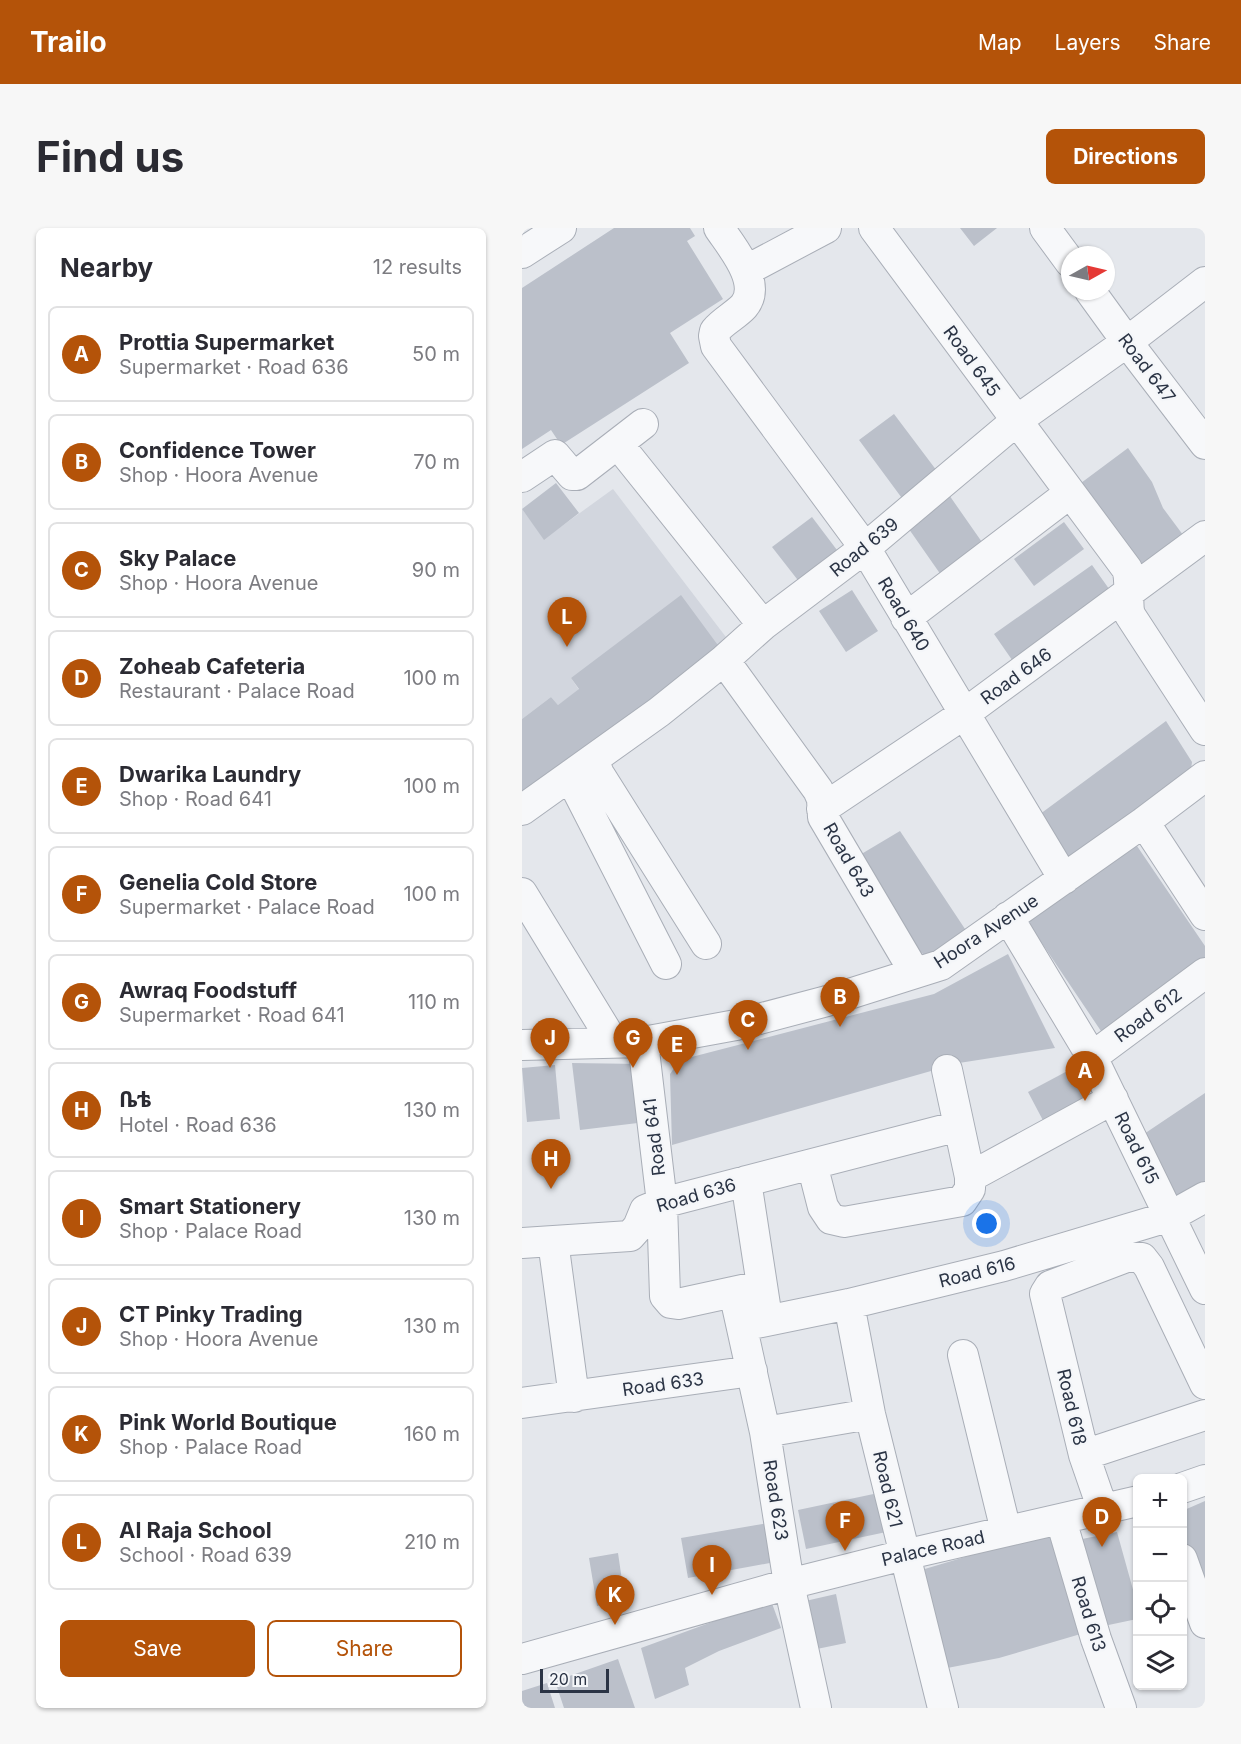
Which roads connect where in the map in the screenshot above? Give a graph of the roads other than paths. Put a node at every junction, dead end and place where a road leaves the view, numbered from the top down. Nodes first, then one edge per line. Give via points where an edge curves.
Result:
1 (561, 228) edge
2 (719, 228) edge
3 (826, 228) edge
4 (874, 228) edge
5 (522, 253) edge
6 (747, 270) junction
7 (1205, 282) edge
8 (1097, 300) edge
9 (1127, 342) junction
10 (1016, 421) junction
11 (643, 424) dead end
12 (618, 444) junction
13 (1205, 444) edge
14 (522, 477) edge
15 (1070, 493) junction
16 (1205, 536) edge
17 (865, 548) junction
18 (1129, 594) junction
19 (906, 618) junction
20 (763, 625) junction
21 (724, 660) junction
22 (964, 714) junction
23 (1205, 730) edge
24 (581, 768) junction
25 (1205, 776) edge
26 (822, 809) junction
27 (522, 810) edge
28 (1144, 822) junction
29 (1064, 879) junction
30 (522, 893) edge
31 (1205, 915) edge
32 (1008, 917) junction
33 (706, 944) dead end
34 (666, 964) dead end
35 (1205, 973) edge
36 (915, 974) junction
37 (613, 1042) junction
38 (643, 1042) junction
39 (522, 1045) edge
40 (1092, 1057) junction
41 (947, 1070) dead end
42 (1113, 1099) junction
43 (959, 1126) junction
44 (812, 1164) junction
45 (970, 1177) junction
46 (746, 1181) junction
47 (1205, 1197) edge
48 (662, 1203) junction
49 (1171, 1216) junction
50 (553, 1241) junction
51 (522, 1243) edge
52 (748, 1289) junction
53 (1205, 1289) edge
54 (849, 1304) junction
55 (755, 1324) junction
56 (963, 1355) dead end
57 (752, 1371) junction
58 (1205, 1384) edge
59 (574, 1396) junction
60 (522, 1403) edge
61 (870, 1414) junction
62 (1205, 1415) edge
63 (765, 1432) junction
64 (1084, 1455) junction
65 (1205, 1480) edge
66 (1187, 1486) edge
67 (1133, 1502) edge
68 (1103, 1510) junction
69 (1061, 1520) junction
70 (1006, 1531) junction
71 (904, 1555) junction
72 (1187, 1573) edge
73 (789, 1584) junction
74 (1205, 1623) edge
75 (522, 1659) edge
76 (816, 1708) edge
77 (943, 1708) edge
78 (1121, 1708) edge

1 - 5 street
2 - 6 street
3 - 6 street
4 - 10 street, Road 645
6 - 17 street, Road 640 via 747,301 716,331 716,346
7 - 9 street, Road 639
8 - 9 street, Road 647
9 - 10 street, Road 639
9 - 13 street, Road 647
10 - 15 street, Road 645
10 - 17 street, Road 639
11 - 12 street
12 - 14 street via 577,475 572,475 555,455
12 - 20 street
15 - 18 street, Road 645 via 1127,569
15 - 19 street
16 - 18 street, Road 646
17 - 19 street, Road 640
17 - 20 street, Road 639
18 - 22 street, Road 646
18 - 23 street, Road 645 via 1130,615
19 - 22 street, Road 640
20 - 21 street, Road 639
21 - 24 street, Road 639
21 - 26 street, Road 643 via 818,790
22 - 26 street, Road 646
22 - 29 street, Road 640
24 - 27 street, Road 639
24 - 33 street via 599,774
24 - 34 street
25 - 28 street, Hoora Avenue
26 - 36 street, Road 643
28 - 29 street, Hoora Avenue
28 - 31 street
29 - 32 street, Hoora Avenue
30 - 37 street
32 - 36 street, Hoora Avenue via 941,965
32 - 40 street, Road 615
35 - 40 street, Road 612
36 - 38 street, Hoora Avenue via 736,1025
37 - 38 street, Hoora Avenue
37 - 39 street, Hoora Avenue
38 - 48 street, Road 641
40 - 42 street, Road 615
41 - 43 street
42 - 45 street
42 - 49 street, Road 615
43 - 44 street, Road 636
43 - 45 street
44 - 45 street via 823,1207 831,1219 844,1222 962,1201 970,1190
44 - 46 street, Road 636
46 - 48 street, Road 636
46 - 52 street, Road 623
47 - 49 street, Road 616
48 - 50 street, Road 636 via 645,1210 630,1236
48 - 52 street, Road 641 via 665,1296 671,1303
49 - 53 street, Road 615
49 - 54 street, Road 616 via 1004,1266
50 - 51 street, Road 636
50 - 59 street
52 - 55 street, Road 623
54 - 55 street, Road 616
54 - 61 street, Road 621
55 - 57 street, Road 623
56 - 70 street
57 - 59 street, Road 633
57 - 63 street, Road 623
58 - 64 street, Road 618 via 1142,1258 1130,1256 1050,1286 1045,1293
59 - 60 street, Road 633
61 - 63 street
61 - 71 street, Road 621
62 - 64 street
63 - 73 street, Road 623
64 - 68 street, Road 618
65 - 66 street
67 - 68 street, Palace Road
68 - 69 street, Palace Road
69 - 70 street, Palace Road
69 - 78 street, Road 613
70 - 71 street, Palace Road
71 - 73 street, Palace Road
71 - 77 street, Road 621
72 - 74 street
73 - 75 street, Palace Road
73 - 76 street, Road 623

